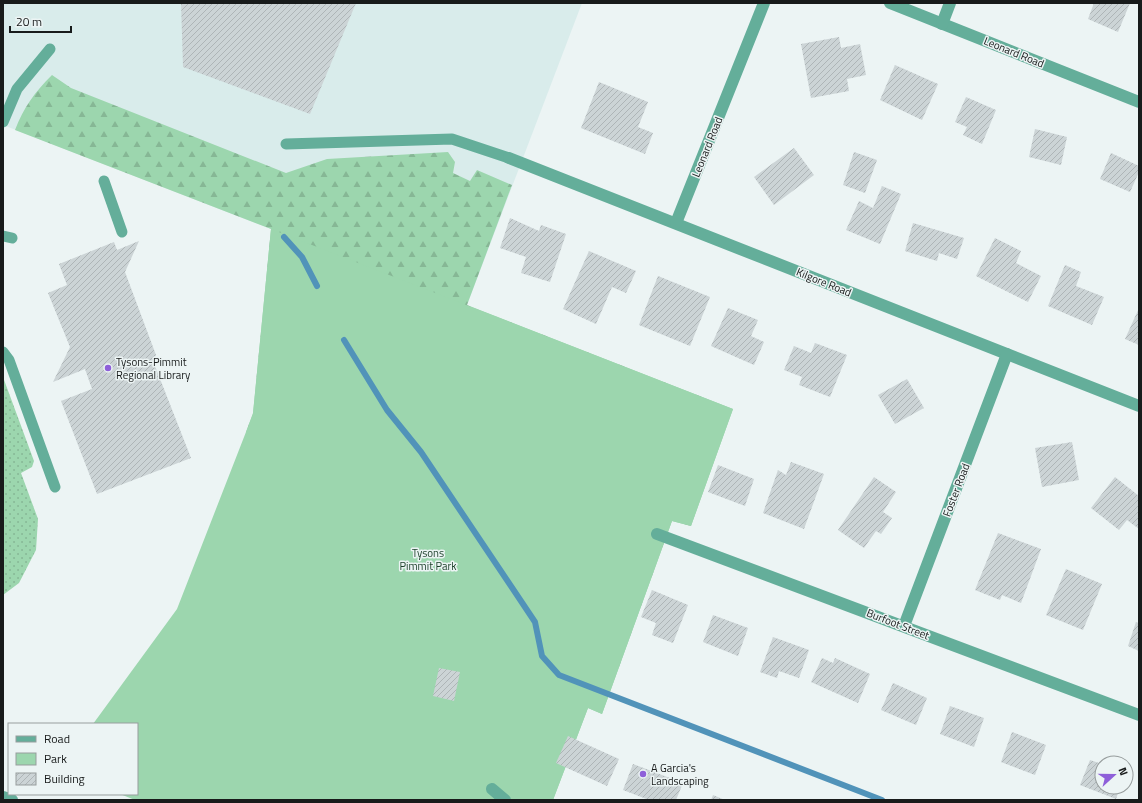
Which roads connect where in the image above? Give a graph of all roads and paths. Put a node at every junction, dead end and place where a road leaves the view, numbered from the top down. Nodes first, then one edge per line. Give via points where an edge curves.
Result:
1 (764, 3) edge
2 (890, 3) edge
3 (950, 3) edge
4 (942, 24) junction
5 (50, 49) dead end
6 (1139, 102) edge
7 (3, 122) edge
8 (286, 144) dead end
9 (509, 158) joint
10 (104, 181) dead end
11 (676, 223) junction
12 (122, 232) dead end
13 (3, 352) edge
14 (1007, 354) junction
15 (1139, 406) edge
16 (55, 487) dead end
17 (657, 534) dead end
18 (904, 626) junction
19 (1139, 715) edge
20 (492, 789) dead end
21 (3, 797) edge
22 (12, 800) edge
23 (505, 800) edge

1 - 11 street, Leonard Road
2 - 4 street, Leonard Road
3 - 4 street
4 - 6 street, Leonard Road
5 - 7 lane via 17,89
8 - 9 lane via 452,139
9 - 11 street, Kilgore Road
10 - 12 lane
11 - 14 street, Kilgore Road
13 - 16 lane via 9,360
14 - 15 street, Kilgore Road
14 - 18 street, Foster Road
17 - 18 street, Burfoot Street
18 - 19 street, Burfoot Street
20 - 23 street
21 - 22 street

